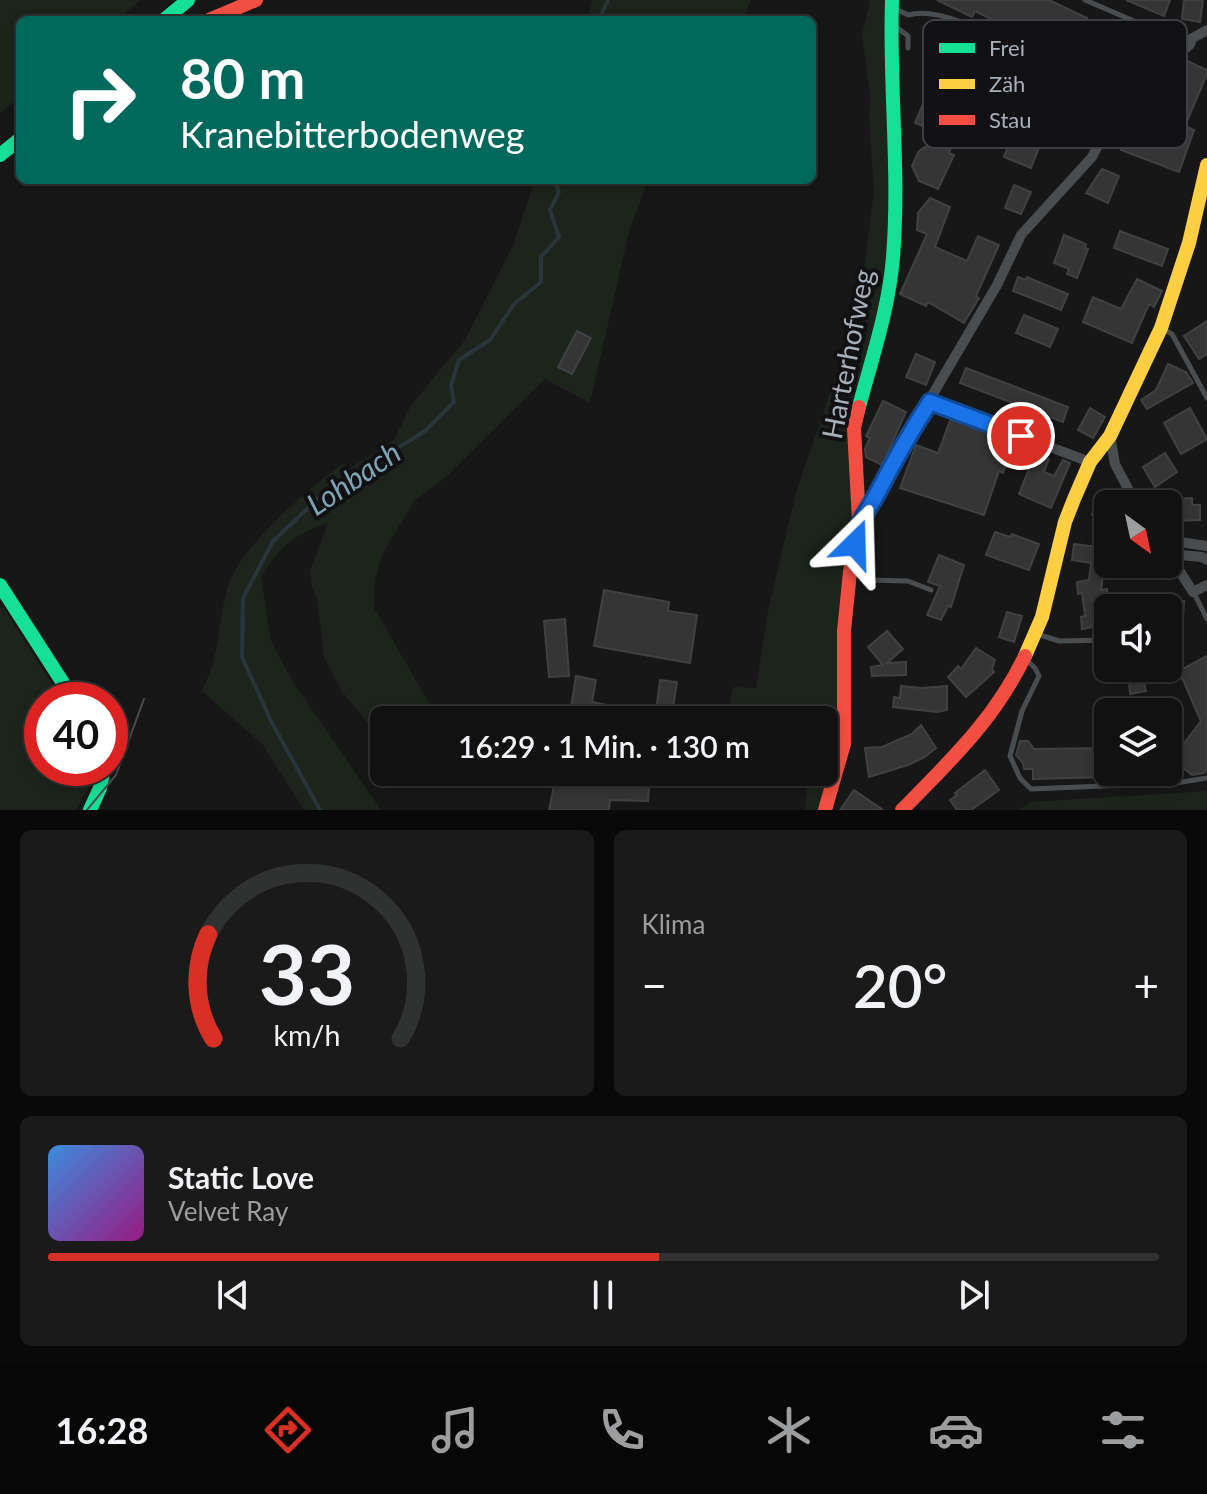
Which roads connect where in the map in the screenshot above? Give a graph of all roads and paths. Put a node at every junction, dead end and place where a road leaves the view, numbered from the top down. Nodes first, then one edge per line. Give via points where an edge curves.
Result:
1 (188, 0) edge
2 (256, 0) edge
3 (1085, 0) edge
4 (892, 3) edge
5 (169, 16) edge
6 (218, 16) edge
7 (951, 20) edge
8 (1132, 20) edge
9 (891, 24) junction
10 (1207, 30) edge
11 (1195, 36) junction
12 (1187, 40) edge
13 (908, 48) dead end
14 (1187, 51) edge
15 (16, 142) edge
16 (1097, 148) edge
17 (0, 155) edge
18 (1207, 165) edge
19 (1161, 328) junction
20 (1207, 398) edge
21 (930, 402) junction
22 (1110, 436) junction
23 (1090, 462) junction
24 (1129, 490) edge
25 (859, 521) junction
26 (1182, 542) edge
27 (1207, 546) edge
28 (1182, 555) edge
29 (1207, 560) edge
30 (851, 567) junction
31 (1182, 575) edge
32 (1207, 585) edge
33 (931, 590) dead end
34 (2, 592) edge
35 (1193, 592) junction
36 (1207, 620) edge
37 (1036, 633) junction
38 (1094, 640) edge
39 (1024, 658) junction
40 (62, 682) edge
41 (1207, 778) edge
42 (100, 786) edge
43 (90, 810) edge
44 (825, 810) edge
45 (902, 810) edge

1 - 5 street
2 - 6 street
3 - 8 lane
4 - 7 lane via 908,15 921,11
4 - 9 street, Harterhofweg
9 - 13 lane via 908,36
9 - 25 street, Harterhofweg via 894,245 889,290 854,428
10 - 11 street
11 - 12 street
11 - 14 lane
15 - 17 street
16 - 21 street via 1021,235
18 - 19 street
19 - 20 lane via 1172,334
19 - 22 street
21 - 23 street
21 - 25 street
22 - 23 street
22 - 24 street via 1115,464
23 - 37 street via 1065,522
25 - 30 street, Harterhofweg
26 - 27 street
28 - 29 street
30 - 33 lane via 865,580 908,581
30 - 44 street, Harterhofweg via 844,631 844,744
31 - 35 street
32 - 35 street
34 - 40 street
35 - 36 lane
37 - 38 lane via 1059,641
37 - 39 street
39 - 41 lane via 1039,676 1022,711 1010,756 1031,789
39 - 45 street via 976,734
42 - 43 street

